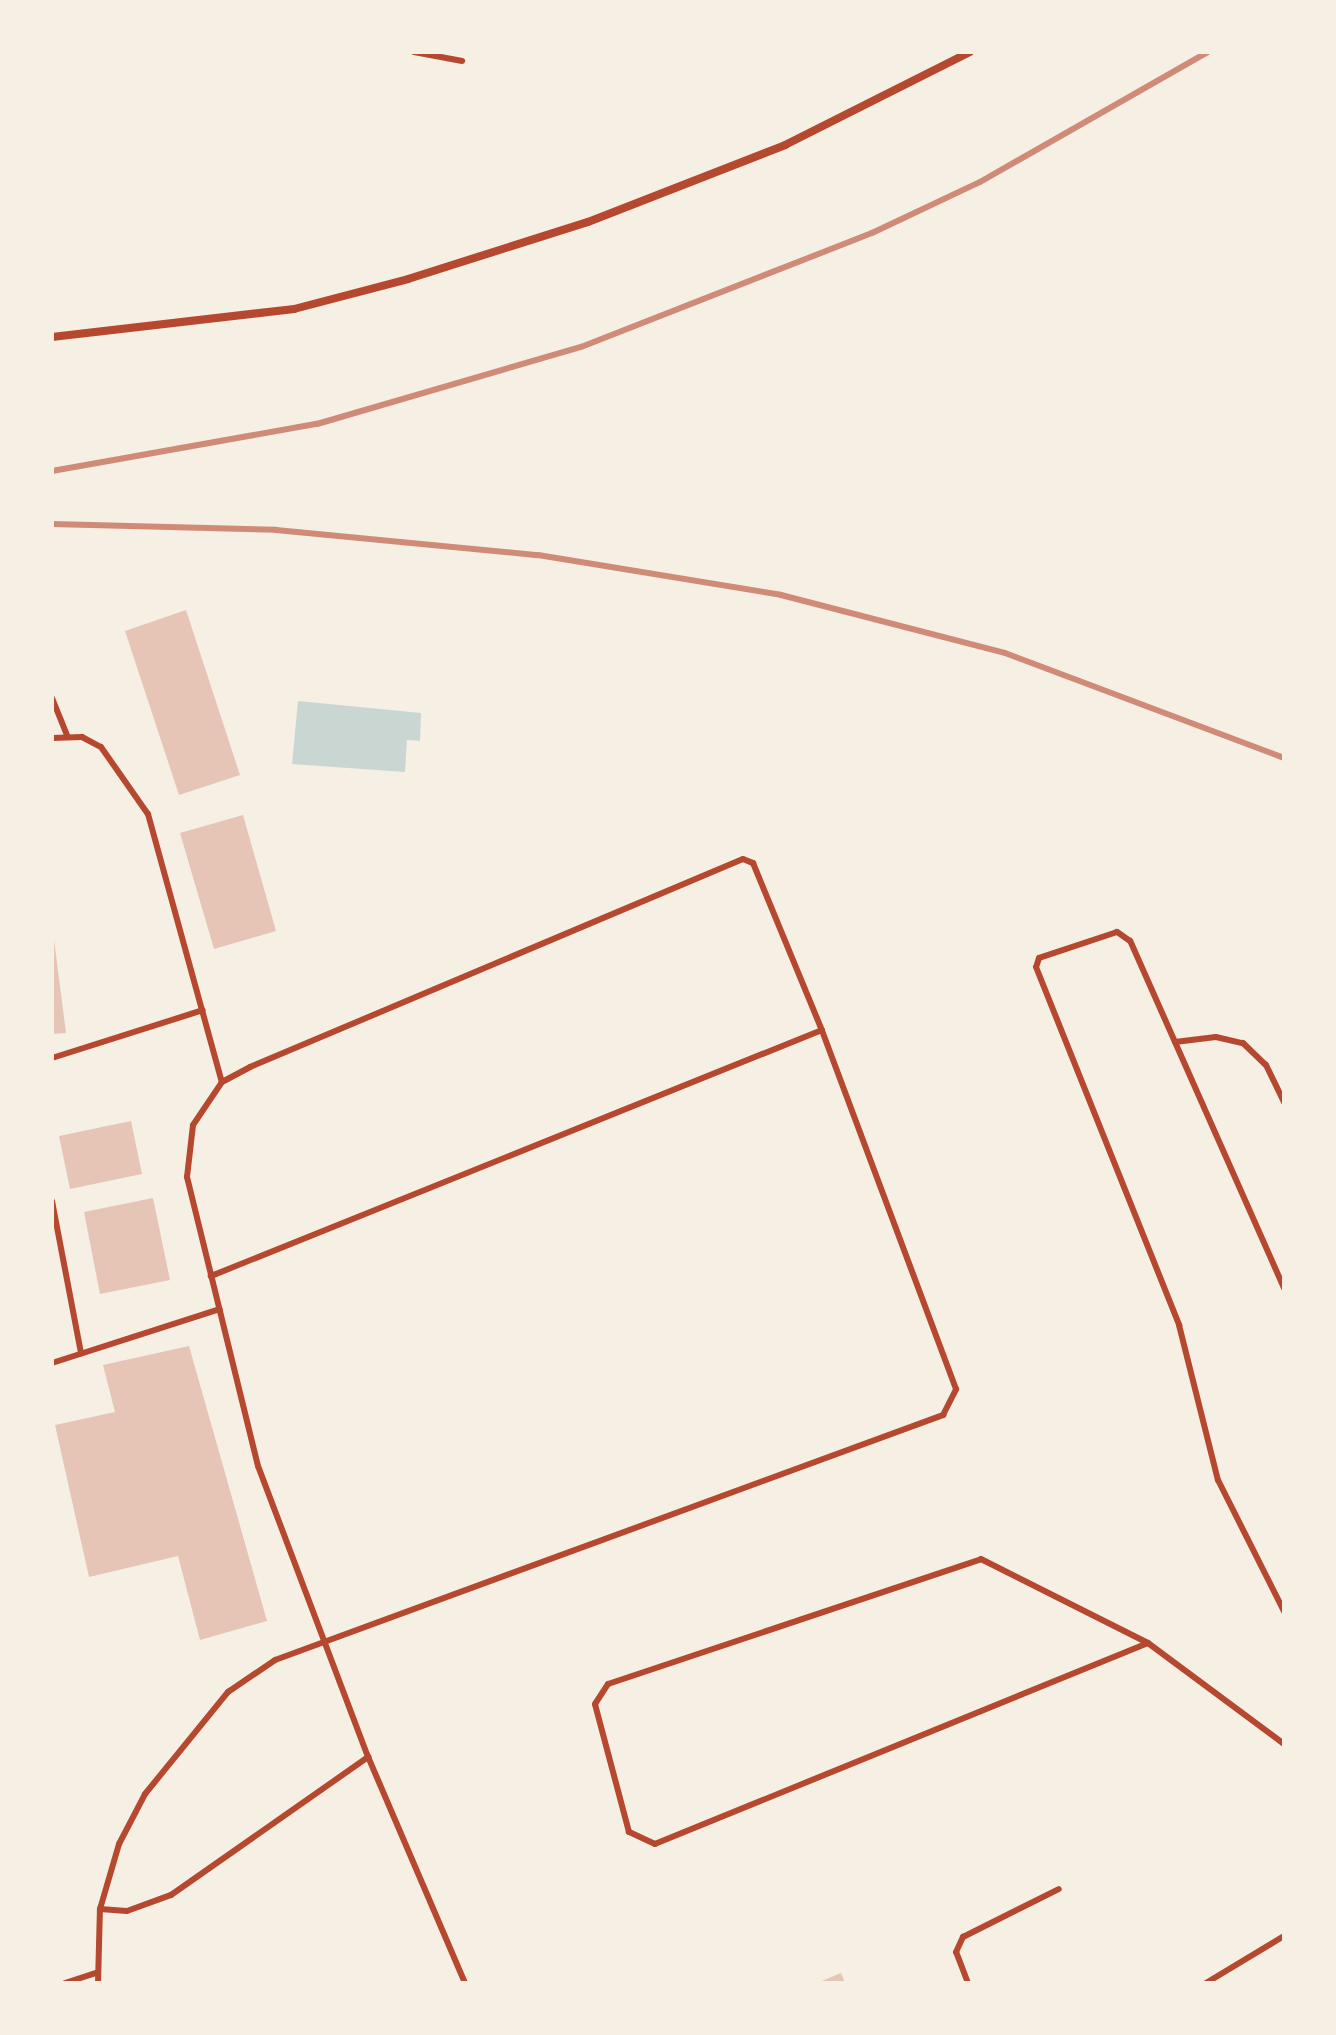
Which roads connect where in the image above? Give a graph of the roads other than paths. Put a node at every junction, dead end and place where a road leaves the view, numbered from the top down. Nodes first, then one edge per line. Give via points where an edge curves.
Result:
1 (414, 52) edge
2 (970, 52) edge
3 (462, 61) dead end
4 (52, 337) edge
5 (52, 698) edge
6 (67, 735) junction
7 (52, 738) edge
8 (203, 1010) junction
9 (822, 1030) junction
10 (1175, 1042) junction
11 (52, 1058) edge
12 (222, 1082) junction
13 (1284, 1102) edge
14 (52, 1201) edge
15 (211, 1276) junction
16 (1284, 1288) edge
17 (220, 1309) junction
18 (81, 1353) junction
19 (52, 1363) edge
20 (1284, 1611) edge
21 (325, 1641) junction
22 (1148, 1643) junction
23 (1284, 1744) edge
24 (368, 1757) junction
25 (1059, 1889) dead end
26 (100, 1909) junction
27 (1284, 1936) edge
28 (95, 1973) junction
29 (65, 1983) edge
30 (98, 1983) edge
31 (465, 1983) edge
32 (968, 1983) edge
33 (1206, 1983) edge

1 - 3 lane
2 - 4 street via 785,145 588,222 408,279 294,309
5 - 6 lane
6 - 7 lane
6 - 8 lane via 101,747 148,814
8 - 11 lane
8 - 12 lane
9 - 12 lane via 753,863 743,859
9 - 15 lane
9 - 21 lane via 956,1389 943,1415
10 - 13 lane via 1216,1037 1243,1043 1266,1065
10 - 16 lane
10 - 20 lane via 1130,941 1117,932 1039,958 1179,1325 1218,1480
12 - 15 lane via 193,1125 187,1177
14 - 18 lane
15 - 17 lane
17 - 18 lane
17 - 21 lane via 258,1466
18 - 19 lane
21 - 24 lane
21 - 26 lane via 275,1660 228,1692 145,1794 119,1844
22 - 22 lane via 981,1559 608,1684 595,1704 629,1832 655,1844
22 - 23 lane
24 - 26 lane via 171,1895 127,1911
24 - 31 lane
25 - 32 lane via 963,1937 956,1952
26 - 28 lane
27 - 33 lane
28 - 29 lane
28 - 30 lane

